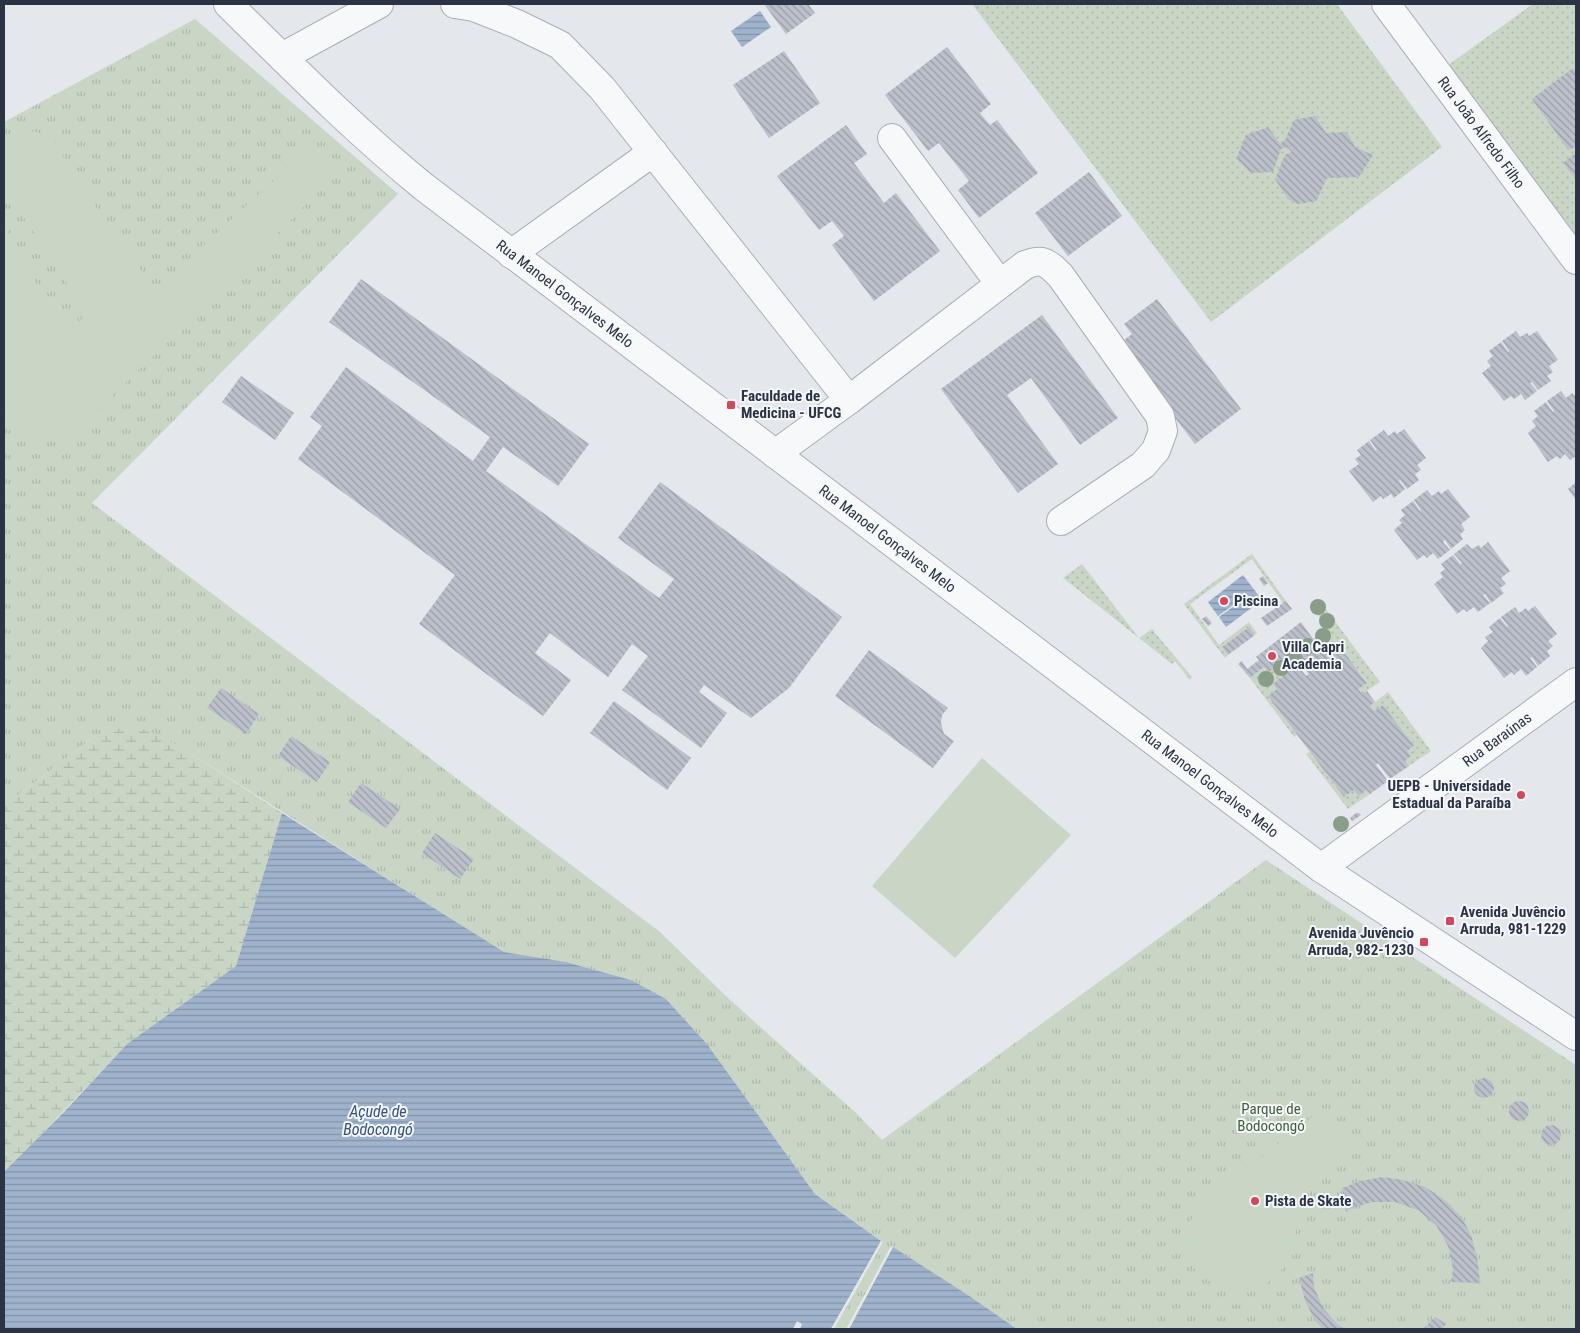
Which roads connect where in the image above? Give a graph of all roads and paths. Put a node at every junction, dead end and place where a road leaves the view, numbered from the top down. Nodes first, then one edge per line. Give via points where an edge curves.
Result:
1 (228, 4) edge
2 (379, 4) edge
3 (455, 4) edge
4 (1386, 4) edge
5 (282, 57) junction
6 (892, 138) dead end
7 (653, 152) junction
8 (511, 254) junction
9 (1576, 260) edge
10 (1000, 284) junction
11 (849, 400) junction
12 (775, 454) junction
13 (1061, 522) dead end
14 (1576, 682) edge
15 (1321, 868) junction
16 (1576, 1036) edge

1 - 5 street, Rua Manoel Gonçalves Melo
2 - 5 street
3 - 7 street via 474,7 517,24 560,46 602,88
4 - 9 street, Rua João Alfredo Filho via 1420,43
5 - 8 street, Rua Manoel Gonçalves Melo via 388,158
6 - 10 street
7 - 8 street
7 - 11 street
8 - 12 street, Rua Manoel Gonçalves Melo
10 - 11 street
10 - 13 street via 1037,260 1048,264 1060,275 1160,416 1163,431 1156,450 1144,465
11 - 12 street
12 - 15 street, Rua Manoel Gonçalves Melo
14 - 15 street, Rua Baraúnas
15 - 16 street, Rua Manoel Gonçalves Melo

